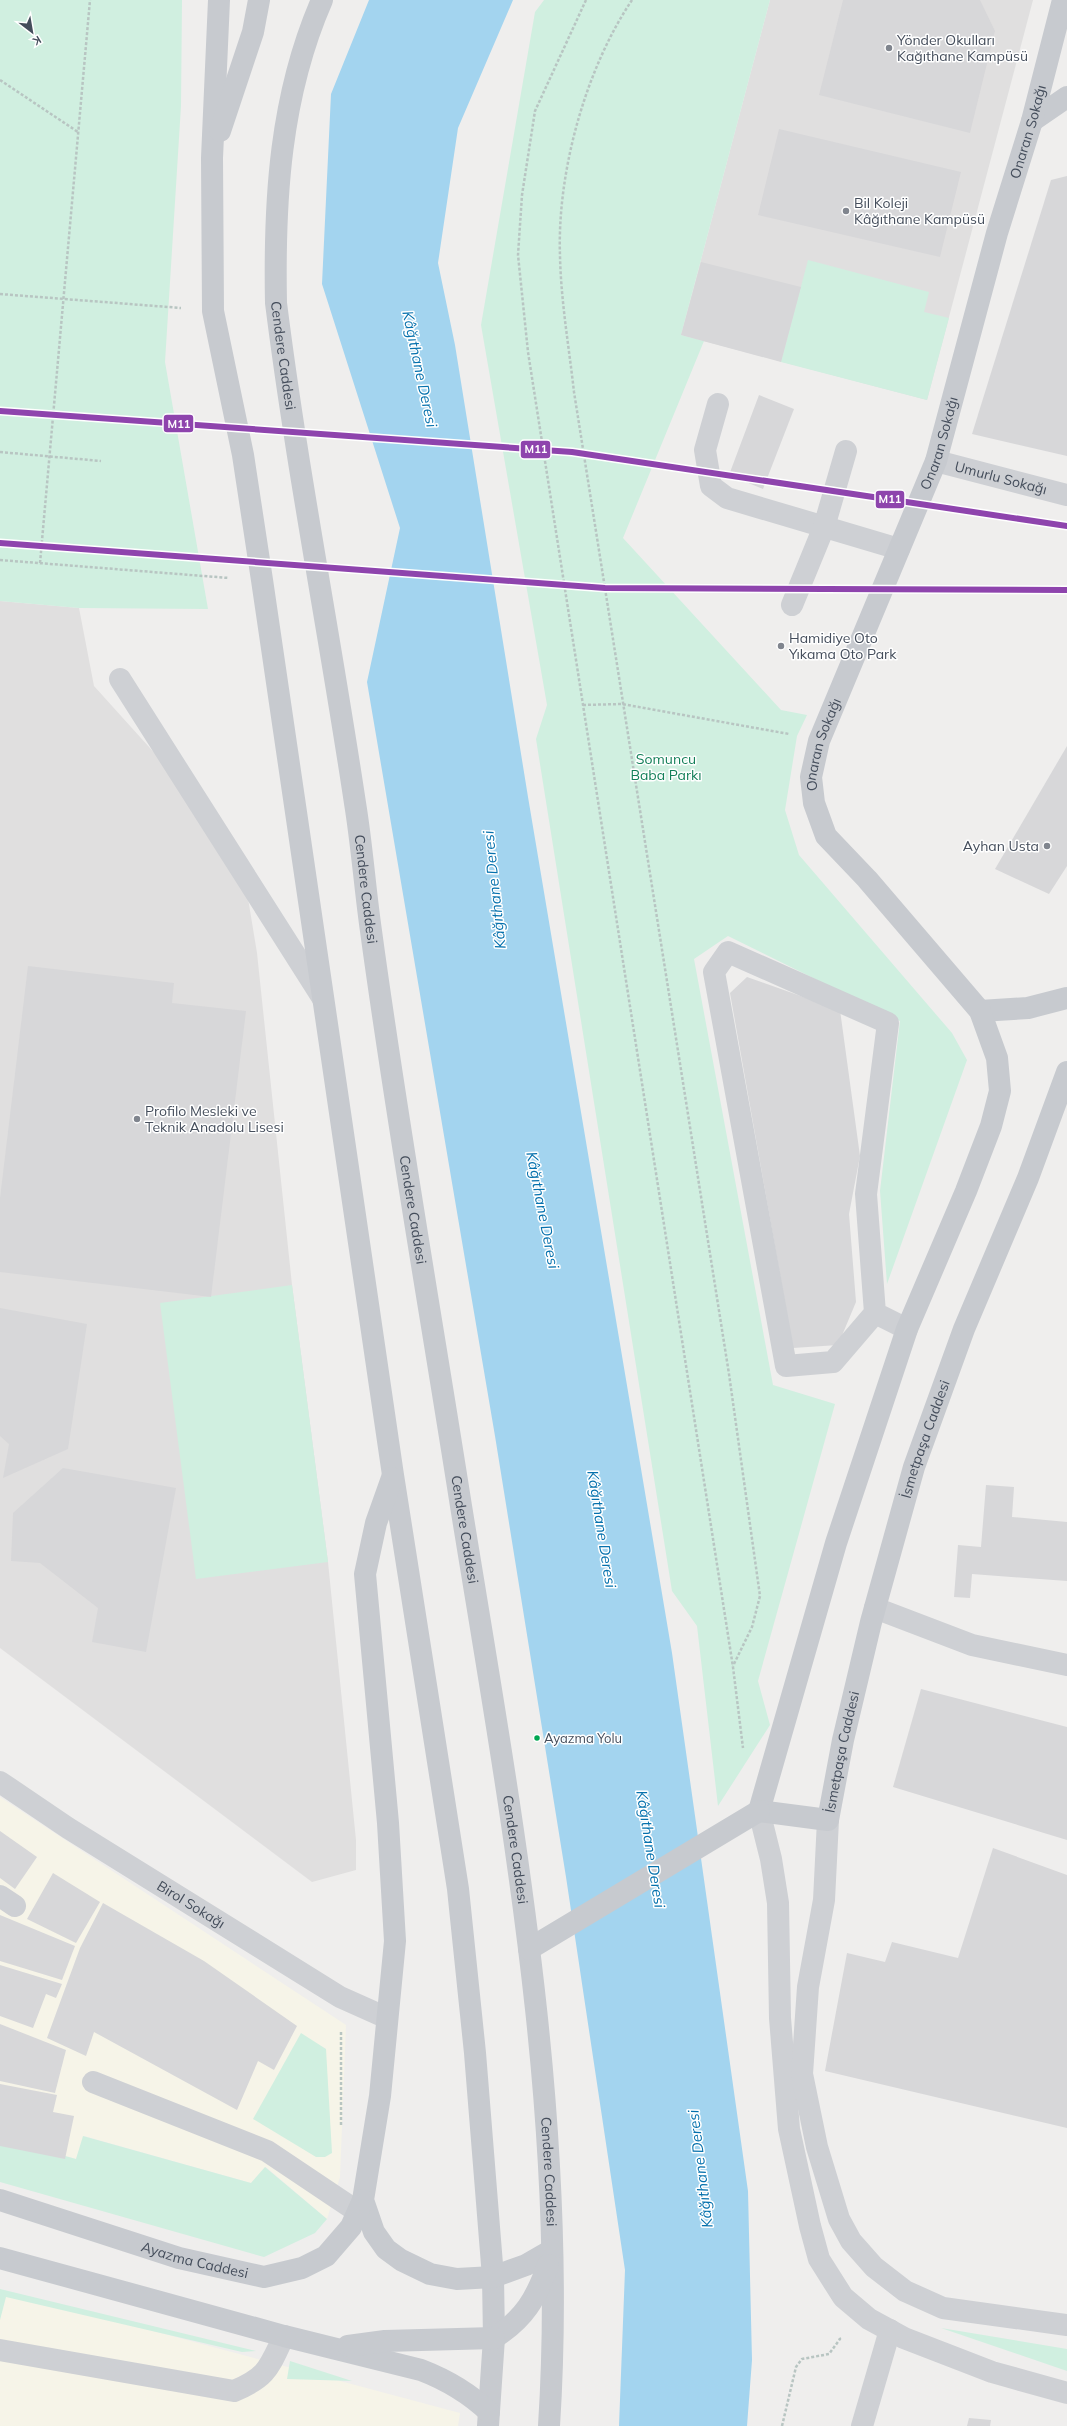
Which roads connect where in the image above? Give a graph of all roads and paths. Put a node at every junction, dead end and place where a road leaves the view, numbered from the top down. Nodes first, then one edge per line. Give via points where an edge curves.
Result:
1 (90, 0) edge
2 (219, 0) edge
3 (259, 0) edge
4 (322, 0) edge
5 (586, 0) edge
6 (632, 0) edge
7 (1063, 0) edge
8 (0, 80) edge
9 (1067, 97) edge
10 (1032, 121) junction
11 (78, 132) junction
12 (212, 158) junction
13 (0, 294) edge
14 (63, 299) junction
15 (213, 311) junction
16 (718, 404) dead end
17 (846, 450) dead end
18 (0, 452) edge
19 (49, 456) junction
20 (101, 460) dead end
21 (936, 461) junction
22 (1067, 495) edge
23 (824, 527) junction
24 (899, 549) junction
25 (0, 560) edge
26 (40, 563) junction
27 (262, 580) junction
28 (792, 605) dead end
29 (120, 679) dead end
30 (622, 704) junction
31 (583, 705) junction
32 (819, 741) junction
33 (322, 997) junction
34 (1067, 998) edge
35 (980, 1011) junction
36 (1067, 1072) edge
37 (875, 1313) junction
38 (907, 1329) junction
39 (393, 1475) junction
40 (875, 1608) junction
41 (1067, 1665) edge
42 (733, 1667) junction
43 (743, 1751) dead end
44 (0, 1782) edge
45 (759, 1811) junction
46 (828, 1820) junction
47 (529, 1949) junction
48 (340, 1997) junction
49 (388, 2018) junction
50 (92, 2082) dead end
51 (341, 2132) dead end
52 (0, 2200) edge
53 (360, 2206) junction
54 (552, 2250) junction
55 (0, 2258) edge
56 (493, 2277) junction
57 (1067, 2325) edge
58 (890, 2330) junction
59 (284, 2336) junction
60 (494, 2338) junction
61 (337, 2348) junction
62 (0, 2350) edge
63 (1067, 2393) edge
64 (488, 2419) edge
65 (549, 2426) edge
66 (862, 2426) edge

1 - 11 path
2 - 12 main road
3 - 12 main road via 253,32
4 - 47 main road, Cendere Caddesi via 295,79 284,128 275,233 276,303 356,805 372,939 416,1227 510,1805
5 - 31 path via 535,111 522,195 518,255 528,352
6 - 30 path via 604,51 584,100 561,207 560,255 561,289 574,392
7 - 10 main road, Onaran Sokağı
8 - 11 path
9 - 10 main road
10 - 21 main road, Onaran Sokağı via 997,233
11 - 14 path
12 - 15 main road
13 - 14 path
14 - 15 path
14 - 19 path
15 - 27 main road via 243,455
16 - 23 street via 705,450 711,486 727,498
17 - 23 street
18 - 19 path
19 - 20 path
19 - 26 path
21 - 22 street, Umurlu Sokağı
21 - 24 main road, Onaran Sokağı
23 - 24 street
23 - 28 street
24 - 32 main road, Onaran Sokağı
25 - 26 path
26 - 27 path
27 - 33 main road
29 - 33 street
30 - 31 path
30 - 32 path
30 - 42 path via 729,1374 760,1596 752,1627
31 - 42 path
32 - 35 main road, Onaran Sokağı via 811,777 814,802 826,836
33 - 39 main road
34 - 35 main road via 1028,1008
35 - 38 main road via 997,1058 1000,1091 991,1126 966,1191
36 - 40 main road, İsmetpaşa Caddesi via 1028,1178 964,1329 914,1467
37 - 37 street via 866,1194 888,1022 728,952 714,972 786,1366 833,1362
37 - 38 street
38 - 45 main road via 836,1543
39 - 49 main road via 376,1523 365,1574 388,1823 395,1941
39 - 56 main road via 458,1889 475,2053
40 - 41 street via 972,1645
40 - 46 main road, İsmetpaşa Caddesi via 843,1740
42 - 43 path
44 - 48 street, Birol Sokağı via 68,1828
45 - 46 main road
45 - 47 main road
45 - 58 street via 771,1859 778,1903 780,2018 789,2129 810,2226 819,2259 843,2296 869,2319
46 - 57 street via 824,1900 808,1987 802,2074 817,2147 839,2218 851,2241 874,2267 905,2291 943,2308
47 - 54 main road, Cendere Caddesi via 540,2055
48 - 49 street, Birol Sokağı
48 - 51 path
49 - 53 main road via 380,2096
50 - 53 street via 267,2151
52 - 53 main road, Ayazma Caddesi via 179,2258 264,2276 302,2268 326,2256 351,2227
53 - 56 main road via 386,2249 401,2260 430,2274 457,2279
54 - 56 main road via 526,2265
54 - 60 main road via 540,2289 529,2306 511,2327
54 - 65 main road, Cendere Caddesi via 554,2362
55 - 59 main road
56 - 60 main road
58 - 63 street via 904,2338 992,2372
58 - 66 street
59 - 61 main road
59 - 62 street via 268,2369 255,2382 234,2391
60 - 61 main road via 385,2341
60 - 64 main road
61 - 64 main road via 439,2376 470,2395

